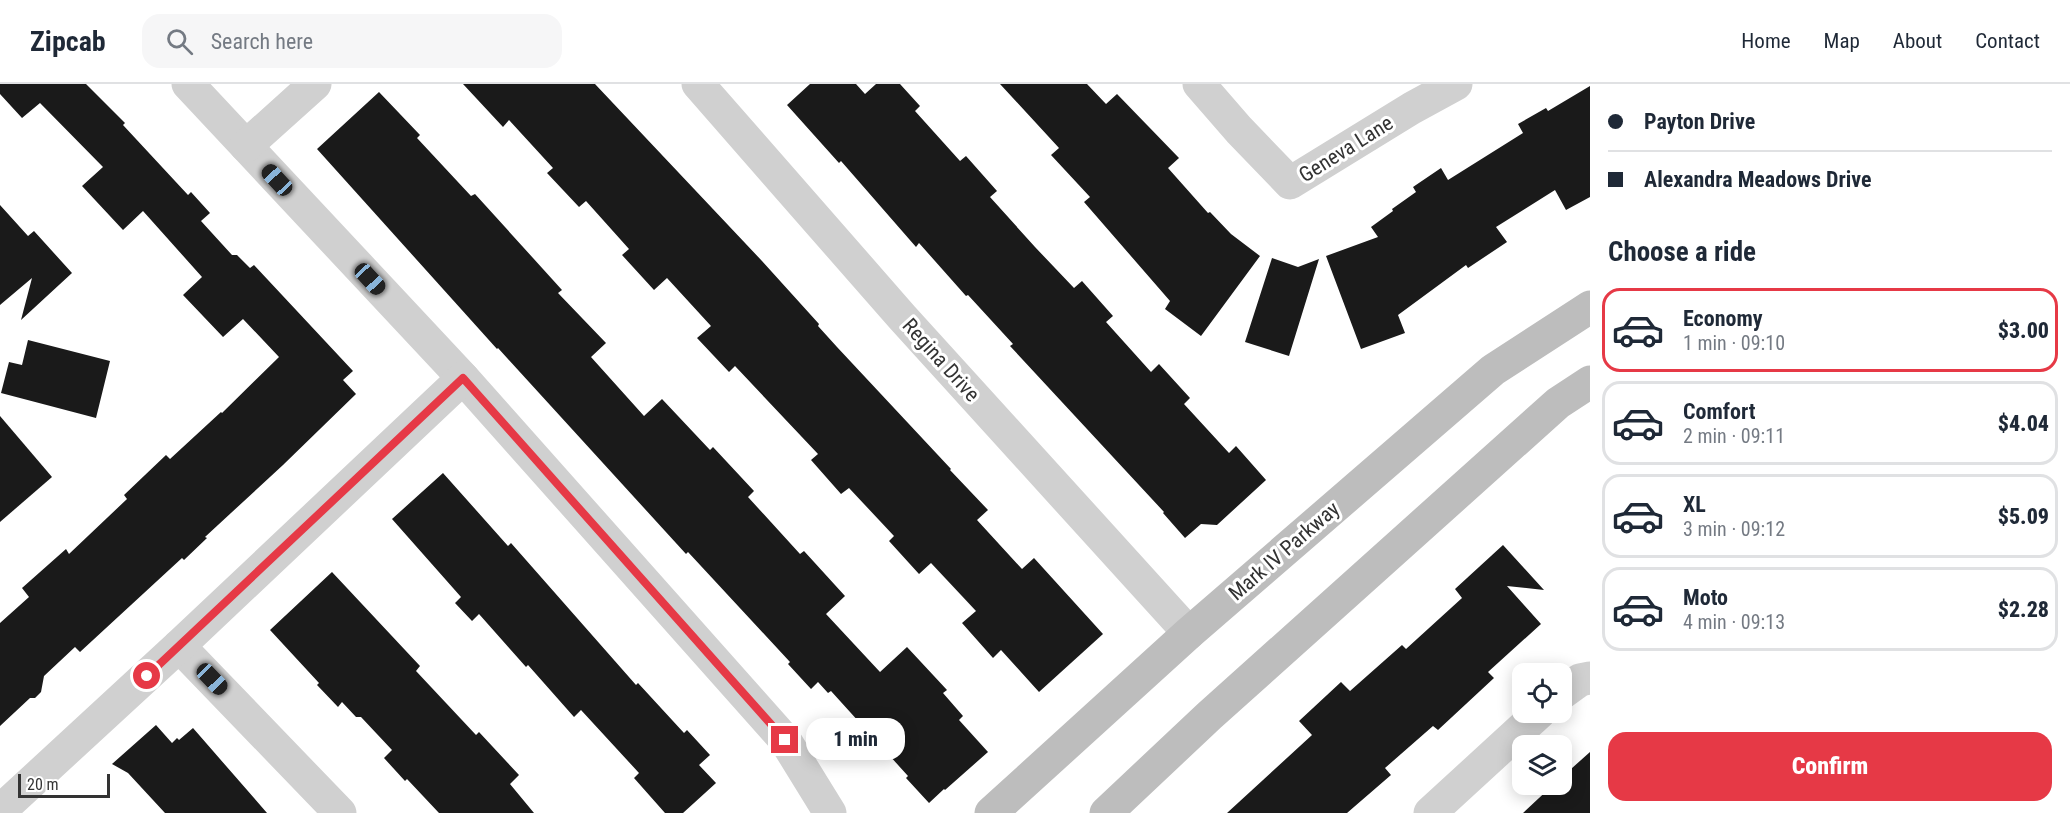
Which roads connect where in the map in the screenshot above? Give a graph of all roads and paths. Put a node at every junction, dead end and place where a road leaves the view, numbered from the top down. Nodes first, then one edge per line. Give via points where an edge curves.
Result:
1 (188, 84) edge
2 (315, 84) edge
3 (698, 84) edge
4 (1199, 84) edge
5 (1456, 84) edge
6 (246, 146) junction
7 (1590, 307) edge
8 (463, 378) junction
9 (1590, 382) edge
10 (1189, 633) junction
11 (179, 646) junction
12 (1590, 678) edge
13 (1572, 686) edge
14 (1528, 723) edge
15 (0, 811) edge
16 (340, 813) edge
17 (830, 813) edge
18 (991, 813) edge
19 (1106, 813) edge
20 (1430, 813) edge

1 - 6 street
2 - 6 street
3 - 10 street, Regina Drive via 902,317
4 - 5 street, Geneva Lane via 1290,183
6 - 8 street
7 - 10 main road, Mark IV Parkway via 1493,370
8 - 11 street
8 - 17 street via 785,740
9 - 19 main road via 1558,403
10 - 18 main road, Mark IV Parkway
11 - 15 street
11 - 16 street
12 - 13 street
14 - 20 street

